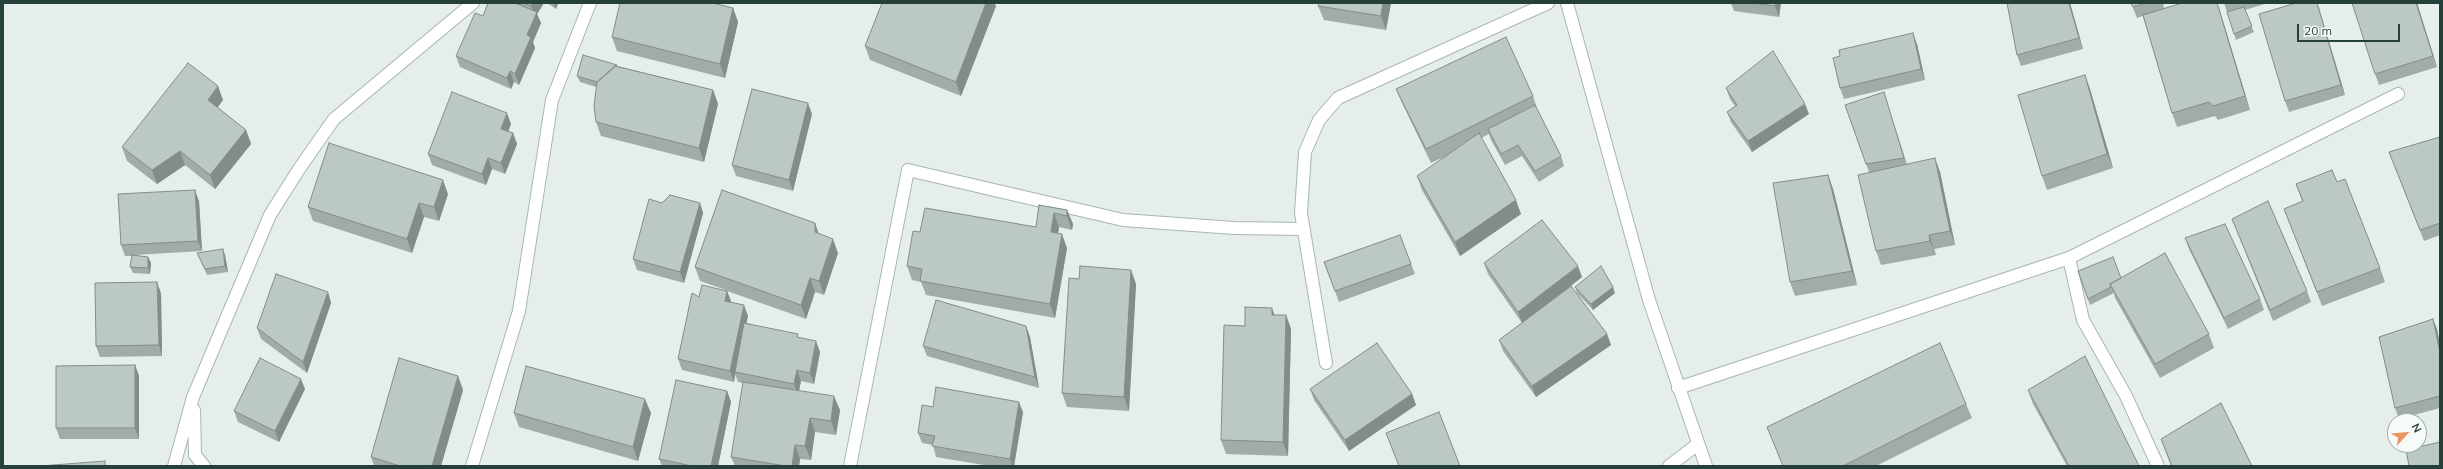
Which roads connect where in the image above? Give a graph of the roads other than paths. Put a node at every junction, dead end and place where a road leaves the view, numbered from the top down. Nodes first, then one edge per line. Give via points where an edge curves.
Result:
1 (473, 3) edge
2 (590, 3) edge
3 (1548, 3) edge
4 (1567, 3) edge
5 (2398, 94) dead end
6 (1304, 229) junction
7 (2069, 258) junction
8 (1326, 363) dead end
9 (1678, 388) junction
10 (193, 397) junction
11 (1698, 444) junction
12 (174, 466) edge
13 (204, 466) edge
14 (472, 466) edge
15 (850, 466) edge
16 (1669, 466) edge
17 (1706, 466) edge
18 (2158, 466) edge

1 - 10 street via 334,119 270,215
2 - 14 street via 552,100 519,310
3 - 6 street via 1338,98 1319,120 1305,152 1301,213
4 - 9 street via 1649,300
5 - 7 street
6 - 8 street
6 - 15 street via 1234,228 1123,220 908,170
7 - 9 street
7 - 18 street via 2083,320 2126,396
9 - 11 street
10 - 12 street
10 - 13 street via 195,455
11 - 16 street
11 - 17 street

